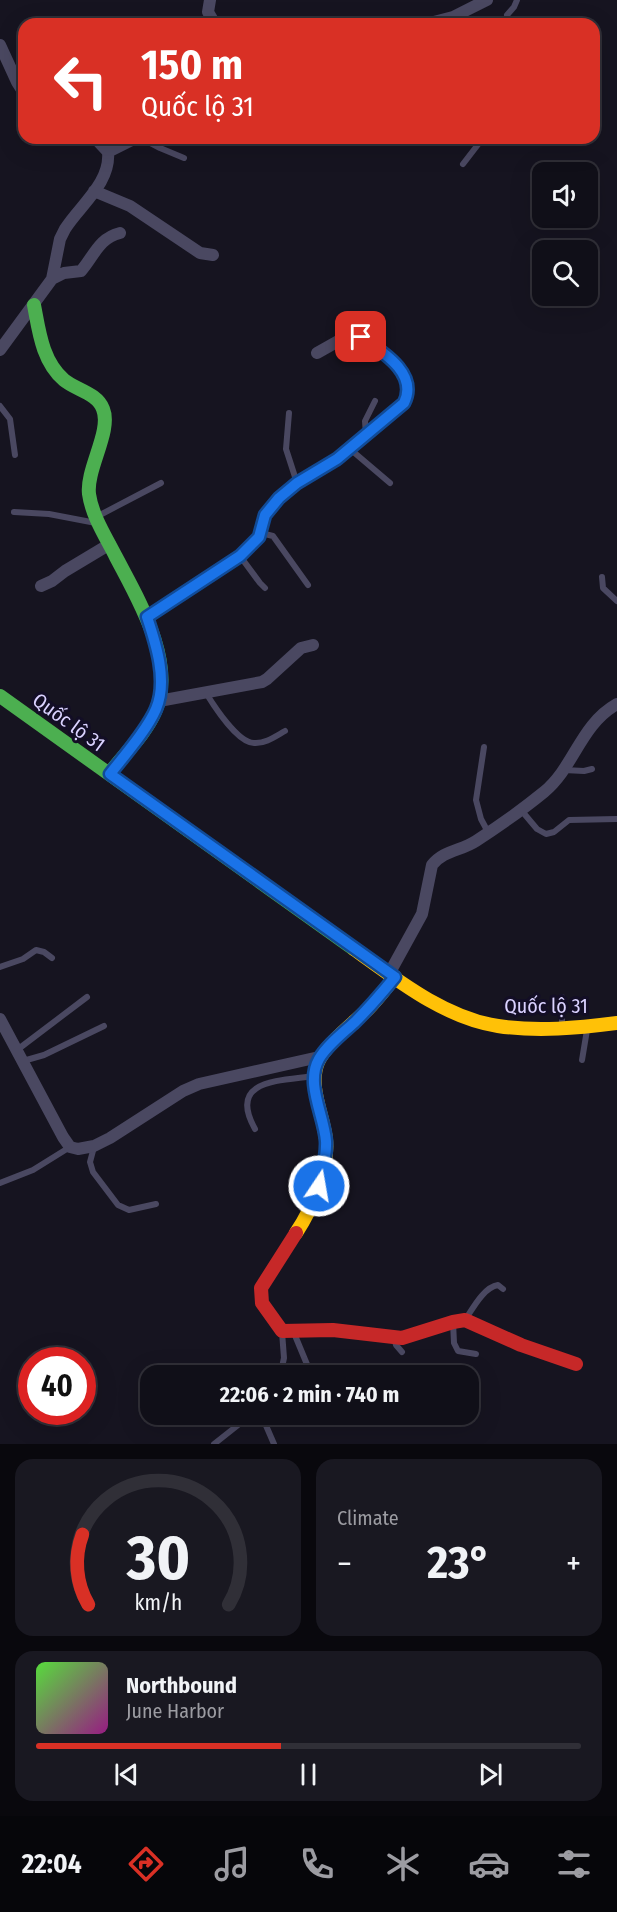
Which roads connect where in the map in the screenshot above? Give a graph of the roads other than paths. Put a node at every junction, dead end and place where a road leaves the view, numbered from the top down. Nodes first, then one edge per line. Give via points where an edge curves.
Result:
1 (210, 0) edge
2 (487, 0) edge
3 (517, 0) edge
4 (470, 4) edge
5 (507, 15) dead end
6 (212, 18) edge
7 (450, 18) edge
8 (0, 45) edge
9 (18, 84) edge
10 (101, 144) edge
11 (124, 144) edge
12 (154, 144) edge
13 (479, 144) edge
14 (108, 152) junction
15 (184, 158) dead end
16 (464, 164) dead end
17 (94, 191) junction
18 (120, 233) dead end
19 (213, 255) dead end
20 (52, 279) junction
21 (34, 305) junction
22 (0, 350) edge
23 (317, 352) dead end
24 (375, 401) dead end
25 (0, 406) edge
26 (289, 413) dead end
27 (366, 435) junction
28 (350, 449) junction
29 (15, 455) dead end
30 (161, 483) dead end
31 (297, 483) junction
32 (390, 483) dead end
33 (14, 512) dead end
34 (98, 520) junction
35 (261, 532) junction
36 (110, 544) junction
37 (240, 556) junction
38 (602, 577) dead end
39 (308, 585) dead end
40 (41, 586) dead end
41 (265, 588) dead end
42 (617, 601) edge
43 (147, 617) junction
44 (313, 645) dead end
45 (206, 692) junction
46 (0, 696) edge
47 (159, 701) junction
48 (617, 704) edge
49 (285, 731) dead end
50 (484, 747) dead end
51 (592, 769) dead end
52 (563, 770) junction
53 (110, 774) junction
54 (521, 810) junction
55 (617, 819) edge
56 (488, 832) junction
57 (52, 958) dead end
58 (0, 967) edge
59 (392, 975) junction
60 (87, 997) dead end
61 (562, 997) dead end
62 (0, 1019) edge
63 (617, 1023) edge
64 (104, 1026) dead end
65 (587, 1027) junction
66 (562, 1028) junction
67 (17, 1050) junction
68 (319, 1058) junction
69 (582, 1060) dead end
70 (23, 1061) junction
71 (315, 1076) junction
72 (255, 1129) dead end
73 (94, 1146) junction
74 (70, 1147) junction
75 (0, 1183) edge
76 (156, 1204) dead end
77 (503, 1289) dead end
78 (459, 1321) junction
79 (288, 1331) junction
80 (394, 1338) junction
81 (402, 1352) dead end
82 (476, 1354) dead end
83 (576, 1364) dead end
84 (282, 1365) edge
85 (307, 1365) edge
86 (238, 1425) edge
87 (266, 1425) edge
88 (214, 1444) edge
89 (274, 1444) edge

1 - 6 street
2 - 4 street
3 - 5 lane
4 - 7 street
8 - 9 street
10 - 14 street
11 - 14 street
12 - 15 lane
13 - 16 lane
14 - 17 street via 106,171
17 - 19 street via 130,206 200,253
17 - 20 street via 64,229
18 - 20 street via 101,243 81,271
20 - 21 street
21 - 22 street
21 - 34 main road via 44,351 54,370 105,410 89,483
23 - 27 street via 355,334 398,367 408,395 398,410
24 - 27 lane via 368,412
25 - 29 lane via 10,419
26 - 31 lane via 286,448
27 - 28 street
28 - 31 street
28 - 32 lane
30 - 34 lane
31 - 35 street via 268,510
33 - 34 lane via 49,514 88,523
34 - 36 main road
35 - 37 street
35 - 39 lane via 273,536
36 - 40 street
36 - 43 main road
37 - 41 lane
37 - 43 street
38 - 42 lane via 603,588
43 - 47 main road via 160,667
44 - 45 street via 301,648 262,682
45 - 47 street
45 - 49 lane via 224,718 251,744 265,742
46 - 53 main road, Quốc lộ 31
47 - 53 main road via 150,720
48 - 52 street via 595,721
50 - 56 lane via 476,800
51 - 52 lane
52 - 54 street
53 - 59 main road, Quốc lộ 31
54 - 55 lane via 546,834 569,820
54 - 56 street
56 - 59 street via 467,847 442,855 432,865 422,914
57 - 58 lane via 36,950
59 - 66 main road, Quốc lộ 31 via 436,1003 495,1026
59 - 68 main road via 369,1008
60 - 67 lane
61 - 66 lane
62 - 67 street
63 - 65 main road, Quốc lộ 31
64 - 70 lane
65 - 66 main road, Quốc lộ 31
65 - 69 lane
67 - 70 street
68 - 71 main road
68 - 73 street via 199,1084
70 - 74 street
71 - 72 lane via 251,1091 246,1101
71 - 79 main road via 326,1140 319,1186 310,1212 261,1288 262,1303
73 - 74 street
73 - 76 lane via 90,1162 93,1172 118,1205 129,1210
74 - 75 lane via 33,1170
77 - 78 lane via 497,1285 490,1289
78 - 80 main road
78 - 82 lane via 454,1343 458,1351
78 - 83 main road
79 - 80 main road via 333,1330
79 - 84 lane
79 - 85 lane
80 - 81 lane
86 - 88 lane
87 - 89 lane

